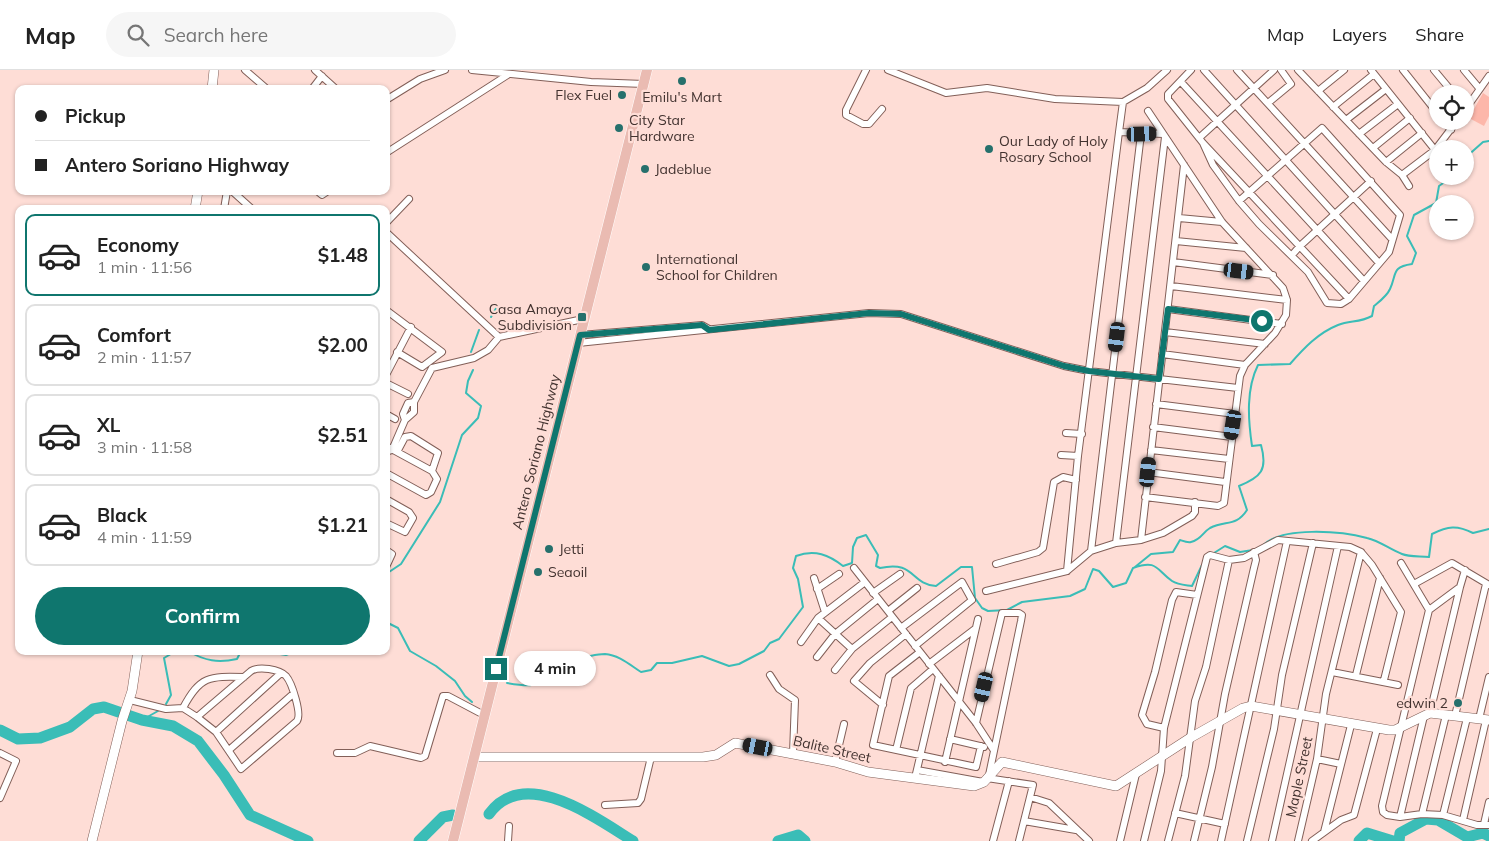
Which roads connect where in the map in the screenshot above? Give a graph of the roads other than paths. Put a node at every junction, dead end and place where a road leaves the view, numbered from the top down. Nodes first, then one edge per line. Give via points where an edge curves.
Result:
1 (214, 70) edge
2 (315, 70) edge
3 (445, 70) edge
4 (472, 70) edge
5 (647, 70) edge
6 (866, 70) edge
7 (888, 70) edge
8 (1167, 70) edge
9 (1191, 70) edge
10 (1204, 70) edge
11 (1236, 70) edge
12 (1274, 70) edge
13 (1282, 70) edge
14 (1309, 70) edge
15 (1344, 70) edge
16 (1403, 70) edge
17 (1434, 70) edge
18 (1464, 70) edge
19 (249, 71) edge
20 (509, 72) edge
21 (1373, 72) edge
22 (1300, 73) edge
23 (322, 76) junction
24 (1489, 76) edge
25 (1181, 82) junction
26 (644, 84) junction
27 (212, 85) edge
28 (264, 85) edge
29 (315, 85) edge
30 (332, 85) edge
31 (1446, 85) edge
32 (1479, 88) junction
33 (1253, 89) junction
34 (1386, 89) junction
35 (1318, 91) junction
36 (1474, 96) edge
37 (390, 98) edge
38 (1123, 102) junction
39 (1268, 103) junction
40 (1429, 103) edge
41 (1398, 104) junction
42 (1236, 106) junction
43 (1333, 106) junction
44 (882, 109) dead end
45 (1148, 111) dead end
46 (1410, 118) junction
47 (1346, 120) junction
48 (1217, 122) junction
49 (1451, 130) edge
50 (1119, 132) junction
51 (1422, 133) junction
52 (1142, 134) junction
53 (1359, 134) junction
54 (1164, 135) junction
55 (1443, 140) edge
56 (1201, 141) junction
57 (1429, 142) edge
58 (1304, 144) junction
59 (1372, 148) junction
60 (390, 151) edge
61 (1429, 155) edge
62 (1285, 160) junction
63 (1386, 162) junction
64 (1184, 165) junction
65 (1402, 175) junction
66 (1268, 176) junction
67 (1371, 181) junction
68 (1409, 186) dead end
69 (1250, 191) junction
70 (236, 195) edge
71 (1354, 198) junction
72 (410, 199) dead end
73 (1239, 201) junction
74 (247, 205) edge
75 (1336, 215) junction
76 (1178, 218) junction
77 (390, 219) edge
78 (1222, 222) junction
79 (1318, 231) junction
80 (390, 236) edge
81 (1391, 238) junction
82 (1176, 241) junction
83 (1300, 246) junction
84 (1246, 248) junction
85 (1292, 255) junction
86 (1173, 262) junction
87 (1379, 263) junction
88 (1273, 275) junction
89 (1364, 281) junction
90 (1171, 286) junction
91 (1348, 298) junction
92 (1287, 300) junction
93 (1168, 309) junction
94 (390, 316) edge
95 (584, 319) junction
96 (1282, 324) junction
97 (411, 327) junction
98 (1166, 332) junction
99 (499, 337) junction
100 (579, 339) junction
101 (1265, 344) junction
102 (398, 352) junction
103 (1162, 354) junction
104 (1245, 365) junction
105 (390, 367) edge
106 (1089, 371) junction
107 (1113, 373) junction
108 (1136, 376) junction
109 (1159, 379) junction
110 (390, 385) edge
111 (1238, 388) junction
112 (408, 394) dead end
113 (1156, 404) junction
114 (1235, 414) junction
115 (390, 416) edge
116 (395, 419) dead end
117 (1153, 427) junction
118 (1066, 433) dead end
119 (1082, 434) junction
120 (1232, 436) junction
121 (390, 450) edge
122 (1151, 450) junction
123 (1061, 455) dead end
124 (1078, 456) junction
125 (1229, 459) junction
126 (432, 471) junction
127 (1148, 472) junction
128 (390, 475) edge
129 (1076, 480) junction
130 (1225, 482) junction
131 (1145, 497) junction
132 (390, 501) edge
133 (1195, 502) junction
134 (390, 525) edge
135 (1141, 540) junction
136 (1287, 541) junction
137 (1116, 543) junction
138 (1313, 543) junction
139 (1338, 546) junction
140 (1091, 551) junction
141 (1254, 552) junction
142 (1361, 552) junction
143 (1230, 560) junction
144 (996, 564) dead end
145 (1401, 564) dead end
146 (854, 568) dead end
147 (1465, 570) junction
148 (1066, 571) junction
149 (839, 574) dead end
150 (900, 574) dead end
151 (814, 578) dead end
152 (1380, 578) junction
153 (865, 582) junction
154 (1414, 584) junction
155 (1488, 584) edge
156 (917, 588) dead end
157 (1460, 588) junction
158 (818, 590) junction
159 (986, 591) dead end
160 (873, 593) junction
161 (1197, 595) junction
162 (878, 599) junction
163 (1429, 610) junction
164 (825, 612) junction
165 (890, 614) junction
166 (818, 618) junction
167 (978, 619) dead end
168 (975, 629) junction
169 (903, 631) junction
170 (836, 634) junction
171 (801, 642) dead end
172 (915, 646) junction
173 (852, 649) junction
174 (920, 652) junction
175 (137, 655) edge
176 (817, 657) dead end
177 (932, 667) junction
178 (835, 670) dead end
179 (1332, 672) junction
180 (281, 673) junction
181 (770, 674) dead end
182 (1356, 675) junction
183 (939, 676) junction
184 (244, 677) junction
185 (1489, 677) edge
186 (1384, 680) junction
187 (1398, 685) dead end
188 (293, 694) junction
189 (958, 700) junction
190 (129, 704) junction
191 (883, 705) junction
192 (1250, 706) junction
193 (183, 708) junction
194 (1277, 711) junction
195 (1300, 714) junction
196 (1427, 714) junction
197 (484, 715) junction
198 (1450, 715) junction
199 (197, 717) junction
200 (1324, 717) junction
201 (1468, 718) junction
202 (1485, 719) edge
203 (1220, 721) junction
204 (976, 723) junction
205 (844, 724) dead end
206 (1351, 725) junction
207 (1164, 728) junction
208 (1400, 728) junction
209 (1377, 729) junction
210 (216, 732) junction
211 (1190, 738) junction
212 (950, 739) junction
213 (982, 746) junction
214 (994, 749) junction
215 (230, 750) junction
216 (896, 750) junction
217 (0, 752) edge
218 (793, 753) junction
219 (337, 754) dead end
220 (920, 755) junction
221 (1161, 756) junction
222 (474, 757) junction
223 (651, 757) junction
224 (1317, 759) junction
225 (835, 762) junction
226 (945, 762) junction
227 (1341, 764) junction
228 (916, 774) junction
229 (1136, 774) junction
230 (987, 778) junction
231 (1009, 781) junction
232 (1030, 797) junction
233 (0, 798) edge
234 (1489, 802) edge
235 (605, 805) dead end
236 (1174, 813) junction
237 (1422, 814) junction
238 (1443, 816) junction
239 (1200, 818) junction
240 (1400, 818) junction
241 (1463, 820) junction
242 (1024, 821) junction
243 (1225, 824) junction
244 (1486, 825) edge
245 (509, 826) dead end
246 (1077, 830) junction
247 (1324, 832) junction
248 (92, 841) edge
249 (453, 841) edge
250 (508, 841) edge
251 (993, 841) edge
252 (1019, 841) edge
253 (1089, 841) edge
254 (1120, 841) edge
255 (1144, 841) edge
256 (1168, 841) edge
257 (1194, 841) edge
258 (1221, 841) edge
259 (1247, 841) edge
260 (1272, 841) edge
261 (1298, 841) edge
262 (1312, 841) edge

1 - 27 street
2 - 23 street
3 - 37 street via 420,79
4 - 20 street
5 - 26 main road, Antero Soriano Highway
6 - 44 street via 846,115 869,124
7 - 38 street via 946,93 987,88 1055,99
8 - 38 street via 1147,88
9 - 25 street
10 - 42 street
11 - 33 street
12 - 33 street
13 - 39 street via 1291,84
14 - 22 street
15 - 35 street
16 - 40 street
17 - 31 street
18 - 32 street
19 - 28 street
20 - 26 street
20 - 60 street
21 - 34 street
21 - 43 street
22 - 35 street
23 - 29 street
23 - 30 street
24 - 32 street
25 - 48 street
25 - 56 street via 1168,94 1168,99
26 - 95 main road, Antero Soriano Highway
32 - 36 street
33 - 39 street
33 - 42 street
34 - 41 street
34 - 47 street
35 - 43 street
38 - 50 street
39 - 58 street
41 - 46 street
41 - 53 street
42 - 48 street
42 - 62 street
43 - 47 street
45 - 54 street
46 - 51 street
46 - 59 street
47 - 53 street
48 - 56 street
48 - 66 street
49 - 55 street
50 - 52 street
50 - 106 street
51 - 57 street
51 - 63 street
52 - 54 street
52 - 107 street
53 - 59 street
54 - 64 street
54 - 108 street
56 - 69 street
56 - 73 street via 1213,165
58 - 62 street
58 - 67 street via 1320,128 1324,129
58 - 71 street
59 - 63 street
61 - 65 street
62 - 66 street
62 - 75 street
63 - 65 street
64 - 76 street
64 - 78 street
65 - 68 street
66 - 69 street
66 - 79 street
67 - 71 street
67 - 81 street via 1400,215
69 - 73 street
69 - 83 street
70 - 74 street
71 - 75 street
71 - 81 street
72 - 77 street
73 - 85 street
75 - 79 street
75 - 87 street
76 - 78 street
76 - 82 street
78 - 84 street
79 - 83 street
79 - 89 street
80 - 99 street
81 - 87 street via 1389,252
82 - 84 street
82 - 86 street
83 - 85 street
83 - 91 street
84 - 88 street
85 - 91 street via 1308,272 1327,303 1341,304
86 - 88 street
86 - 90 street
87 - 89 street
88 - 92 street
89 - 91 street
90 - 92 street
90 - 93 street
92 - 96 street via 1288,308
93 - 96 street
93 - 98 street
94 - 97 street
95 - 99 street
95 - 100 main road, Antero Soriano Highway
96 - 101 street
97 - 102 street
97 - 102 street via 442,352 422,367
98 - 101 street
98 - 103 street
99 - 121 street via 488,350 474,358 434,367 414,402 408,403 403,414 406,420
100 - 106 street via 702,325 709,330 869,313 901,314
100 - 197 main road, Antero Soriano Highway
101 - 104 street
102 - 105 street
103 - 104 street
103 - 109 street
104 - 111 street
106 - 107 street
106 - 119 street
107 - 108 street
107 - 140 street
108 - 109 street
108 - 137 street
109 - 111 street
109 - 113 street
110 - 112 street
111 - 114 street
113 - 114 street
113 - 117 street
114 - 120 street
115 - 116 street
117 - 120 street
117 - 122 street
118 - 119 street
119 - 124 street
120 - 125 street
121 - 126 street
121 - 126 street via 410,436 438,453
122 - 125 street
122 - 127 street
123 - 124 street
124 - 129 street
125 - 130 street
126 - 128 street via 437,479 426,495
127 - 130 street
127 - 131 street
129 - 144 street via 1063,478 1054,482 1043,548
129 - 148 street
130 - 133 street via 1222,504
131 - 133 street
131 - 135 street
132 - 134 street via 413,518 405,532
133 - 135 street via 1192,516
135 - 137 street
136 - 138 street
136 - 141 street via 1278,540
136 - 192 street
137 - 140 street
138 - 139 street
138 - 194 street via 1282,675
139 - 142 street
139 - 195 street
140 - 148 street
141 - 143 street via 1244,558
141 - 203 street via 1256,560
142 - 152 street
142 - 179 street, Maple Street
143 - 161 street via 1207,557
143 - 211 street via 1195,701
145 - 154 street
146 - 153 street
147 - 154 street via 1449,564
147 - 155 street
147 - 157 street
148 - 159 street
149 - 158 street
150 - 160 street
151 - 158 street
152 - 182 street
152 - 186 street via 1401,612
153 - 160 street
153 - 164 street
154 - 163 street
155 - 198 street
156 - 165 street
157 - 163 street
157 - 196 street
158 - 164 street
160 - 162 street
161 - 207 street
161 - 207 street via 1176,592 1172,600 1142,715 1147,724
162 - 165 street
162 - 170 street
163 - 208 street
164 - 166 street
165 - 169 street
165 - 173 street
166 - 170 street
166 - 171 street
167 - 168 street
168 - 177 street
168 - 189 street
169 - 172 street
169 - 172 street via 962,582 972,600
169 - 191 street via 854,681
170 - 173 street
170 - 176 street
172 - 174 street
173 - 178 street
174 - 177 street
174 - 191 street via 889,676
175 - 190 street
177 - 183 street
177 - 216 street via 911,688
179 - 182 street
179 - 200 street, Maple Street
180 - 184 street via 258,668
180 - 188 street via 289,681
180 - 210 street
181 - 218 street via 779,689 795,700
182 - 186 street
183 - 189 street
183 - 220 street
184 - 193 street via 208,678 193,689
184 - 199 street
185 - 202 street
186 - 187 street
188 - 215 street
188 - 215 street via 299,717 245,767 239,766
189 - 204 street
189 - 212 street
190 - 193 street
190 - 248 street
191 - 216 street via 873,745
192 - 194 street
192 - 203 street
192 - 243 street
193 - 199 street
194 - 195 street
194 - 259 street
195 - 200 street
195 - 260 street
196 - 198 street
196 - 208 street
196 - 240 street
197 - 219 street via 444,696 425,756 421,758 370,746 355,753
197 - 222 main road, Antero Soriano Highway
198 - 201 street
198 - 237 street
199 - 210 street
200 - 206 street
200 - 224 street, Maple Street
201 - 202 street
201 - 238 street
202 - 241 street
203 - 211 street
203 - 239 street
204 - 214 street
204 - 214 street via 1002,613 1019,612 1021,621
205 - 225 street
206 - 209 street
206 - 227 street
207 - 221 street
208 - 209 street
208 - 240 street via 1382,806 1387,815
209 - 247 street via 1354,814
210 - 215 street
211 - 221 street
211 - 236 street
212 - 213 street
212 - 226 street
213 - 214 street
213 - 226 street via 976,766
214 - 230 street
216 - 220 street
217 - 233 street via 16,761
218 - 223 street, Balite Street via 735,743 711,757
218 - 225 street, Balite Street
220 - 226 street
220 - 228 street
221 - 229 street
221 - 255 street via 1161,771
222 - 223 street, Balite Street
222 - 249 main road, Antero Soriano Highway
223 - 235 street via 638,803
224 - 227 street
224 - 261 street, Maple Street
225 - 228 street, Balite Street via 868,772
227 - 247 street
228 - 230 street, Balite Street via 974,786
229 - 230 street, Balite Street via 1116,786 1002,762
229 - 254 street
230 - 231 street
231 - 232 street via 1033,785
231 - 251 street
232 - 242 street
232 - 246 street via 1049,802
234 - 244 street
236 - 239 street
236 - 256 street
237 - 238 street
237 - 240 street
238 - 241 street
239 - 243 street
239 - 257 street
241 - 244 street
242 - 246 street
242 - 252 street
243 - 258 street
245 - 250 street
246 - 253 street
247 - 262 street

